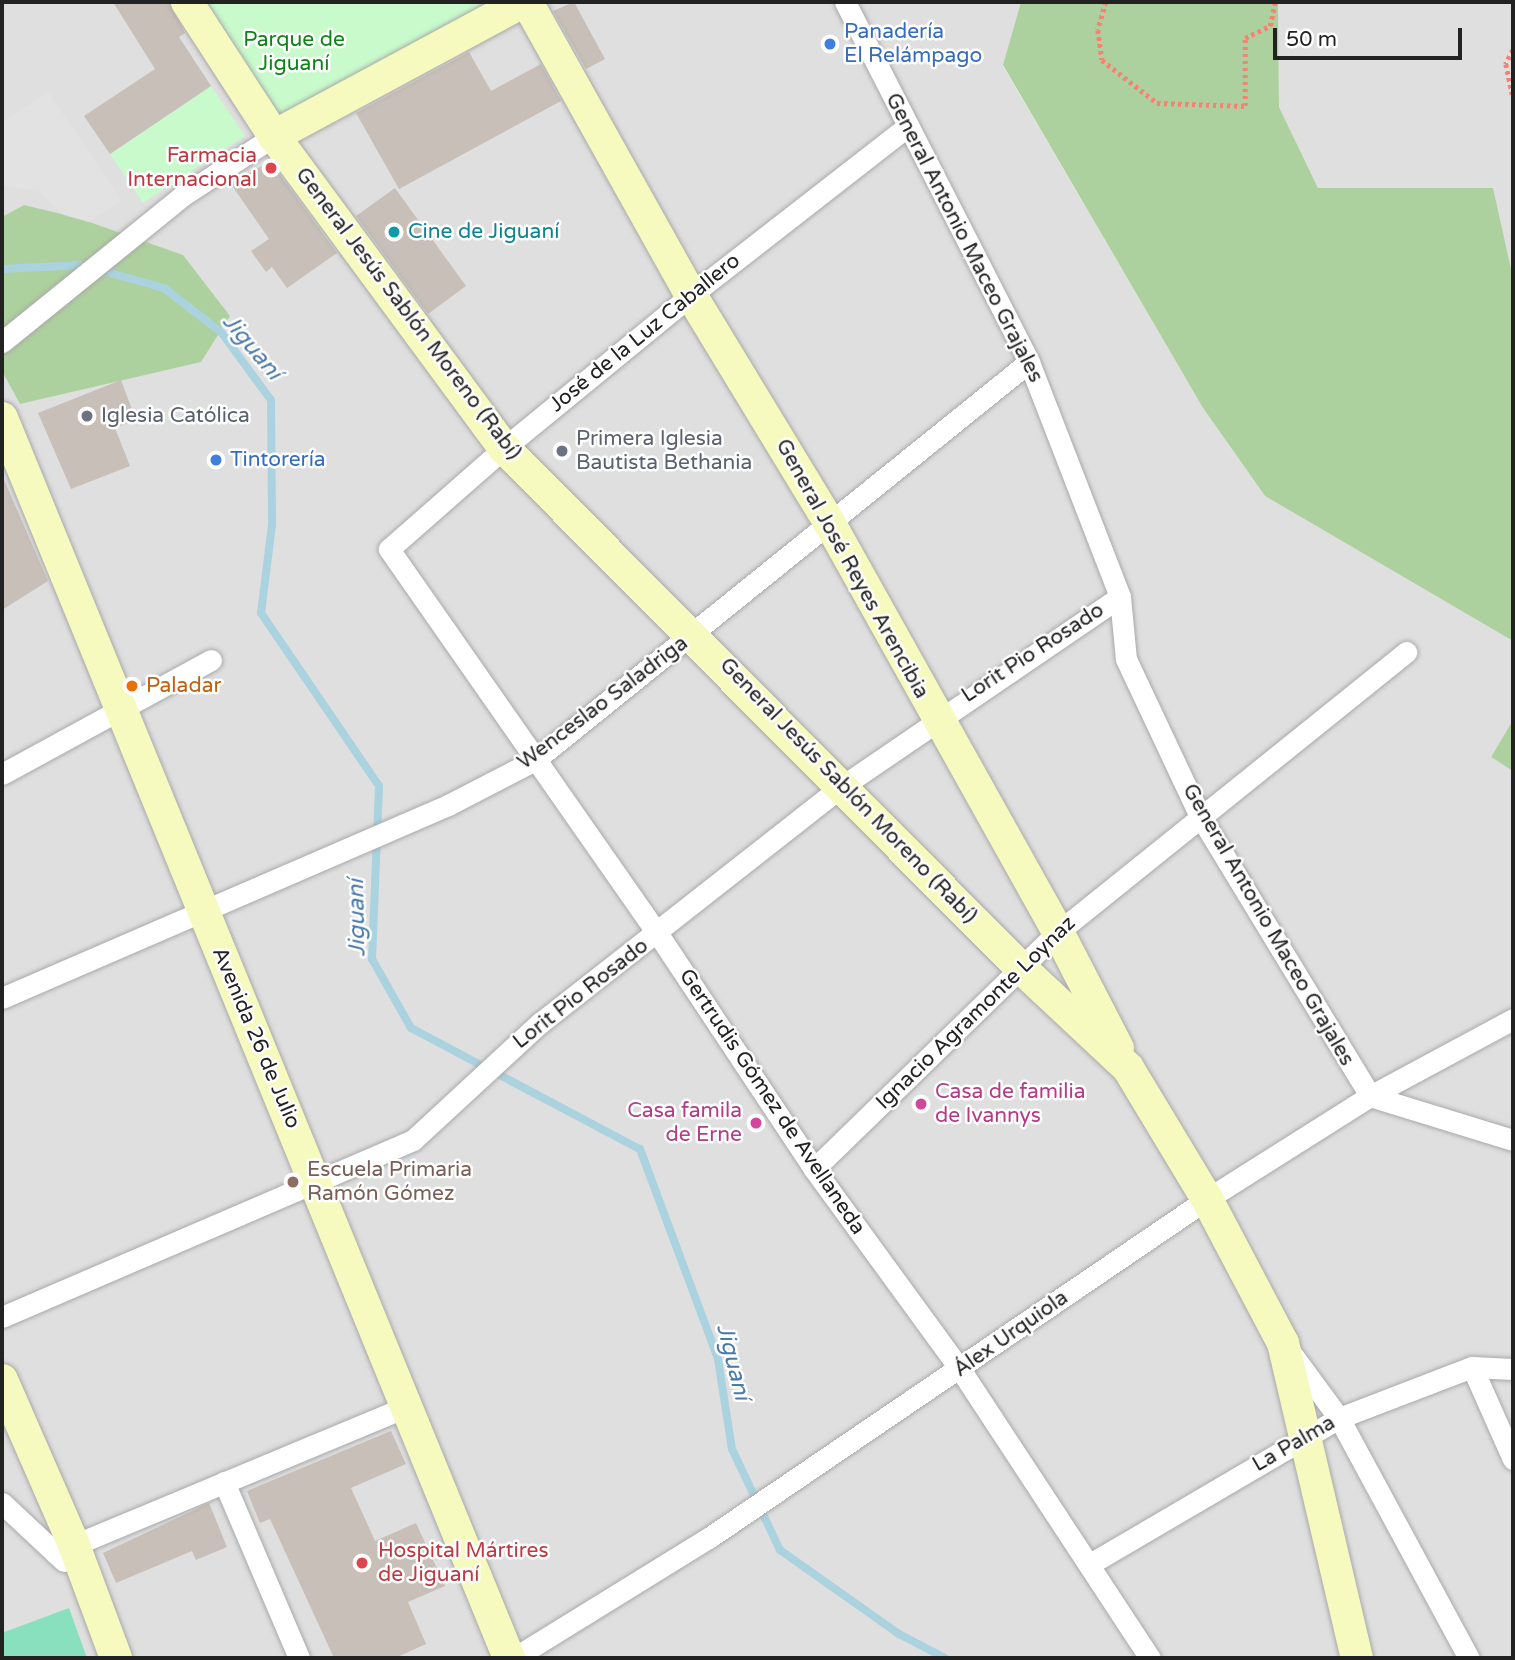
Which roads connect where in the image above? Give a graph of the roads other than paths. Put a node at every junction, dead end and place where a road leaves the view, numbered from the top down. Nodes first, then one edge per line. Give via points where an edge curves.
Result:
1 (187, 2) edge
2 (525, 2) edge
3 (845, 2) edge
4 (908, 126) junction
5 (274, 136) junction
6 (691, 295) junction
7 (7, 337) edge
8 (1029, 362) junction
9 (2, 418) edge
10 (504, 447) junction
11 (829, 522) junction
12 (390, 549) joint
13 (1120, 597) junction
14 (694, 635) junction
15 (1406, 652) dead end
16 (211, 660) dead end
17 (122, 707) junction
18 (935, 718) junction
19 (535, 760) junction
20 (2, 774) edge
21 (844, 785) junction
22 (1200, 816) junction
23 (203, 910) junction
24 (1058, 932) junction
25 (658, 934) junction
26 (1019, 966) junction
27 (2, 998) edge
28 (1513, 1019) edge
29 (1128, 1068) junction
30 (1370, 1096) junction
31 (1513, 1140) edge
32 (814, 1169) junction
33 (315, 1182) junction
34 (1207, 1199) junction
35 (2, 1317) edge
36 (1283, 1343) junction
37 (1472, 1367) junction
38 (960, 1369) junction
39 (1513, 1369) edge
40 (2, 1380) edge
41 (409, 1406) junction
42 (1339, 1418) junction
43 (1308, 1436) junction
44 (1513, 1459) edge
45 (224, 1482) junction
46 (2, 1503) edge
47 (65, 1549) junction
48 (1090, 1564) junction
49 (116, 1658) edge
50 (299, 1658) edge
51 (512, 1658) edge
52 (1150, 1658) edge
53 (1357, 1658) edge
54 (1469, 1658) edge

1 - 5 street, General Jesús Sablón Moreno (Rabí)
2 - 5 street
2 - 6 street, General José Reyes Arencibia
3 - 4 street, General Antonio Maceo Grajales
4 - 6 street, José de la Luz Caballero
4 - 8 street, General Antonio Maceo Grajales
5 - 7 street via 182,196
5 - 10 street, General Jesús Sablón Moreno (Rabí)
6 - 10 street, José de la Luz Caballero
6 - 11 street, General José Reyes Arencibia
8 - 11 street, Wenceslao Saladriga
8 - 13 street, General Antonio Maceo Grajales
9 - 17 street, Avenida 26 de Julio
10 - 12 street, José de la Luz Caballero
10 - 14 street, General Jesús Sablón Moreno (Rabí)
11 - 14 street, Wenceslao Saladriga
11 - 18 street, General José Reyes Arencibia
12 - 19 street, Gertrudis Gómez de Avellaneda
13 - 18 street, Lorit Pio Rosado
13 - 22 street, General Antonio Maceo Grajales via 1126,659
14 - 19 street, Wenceslao Saladriga
14 - 21 street, General Jesús Sablón Moreno (Rabí)
15 - 22 street, Ignacio Agramonte Loynaz
16 - 17 street
17 - 20 street
17 - 23 street, Avenida 26 de Julio
18 - 21 street, Lorit Pio Rosado
18 - 24 street, General José Reyes Arencibia
19 - 23 street, Wenceslao Saladriga via 448,805
19 - 25 street, Gertrudis Gómez de Avellaneda
21 - 25 street, Lorit Pio Rosado
21 - 26 street, General Jesús Sablón Moreno (Rabí)
22 - 24 street, Ignacio Agramonte Loynaz
22 - 30 street, General Antonio Maceo Grajales
23 - 27 street, Wenceslao Saladriga
23 - 33 street, Avenida 26 de Julio
24 - 26 street, Ignacio Agramonte Loynaz
24 - 29 street, General José Reyes Arencibia
25 - 32 street, Gertrudis Gómez de Avellaneda
25 - 33 street, Lorit Pio Rosado via 540,1023 413,1140
26 - 29 street, General Jesús Sablón Moreno (Rabí)
26 - 32 street, Ignacio Agramonte Loynaz
28 - 30 street, Álex Urquiola
29 - 34 street, General Jesús Sablón Moreno (Rabí)
30 - 31 street
30 - 34 street, Álex Urquiola
32 - 38 street, Gertrudis Gómez de Avellaneda
33 - 35 street, Lorit Pio Rosado
33 - 41 street, Avenida 26 de Julio
34 - 36 street, General Jesús Sablón Moreno (Rabí)
34 - 38 street, Álex Urquiola
36 - 42 street
36 - 43 street, General Jesús Sablón Moreno (Rabí)
37 - 39 street, La Palma
37 - 42 street, La Palma
37 - 44 street
38 - 48 street, Gertrudis Gómez de Avellaneda
38 - 51 street, Álex Urquiola via 710,1538
40 - 47 street
41 - 45 street
41 - 51 street, Avenida 26 de Julio
42 - 43 street, La Palma
42 - 54 street
43 - 48 street, La Palma
43 - 53 street, General Jesús Sablón Moreno (Rabí)
45 - 47 street
45 - 50 street
46 - 47 street
47 - 49 street via 85,1581
48 - 52 street, Gertrudis Gómez de Avellaneda

